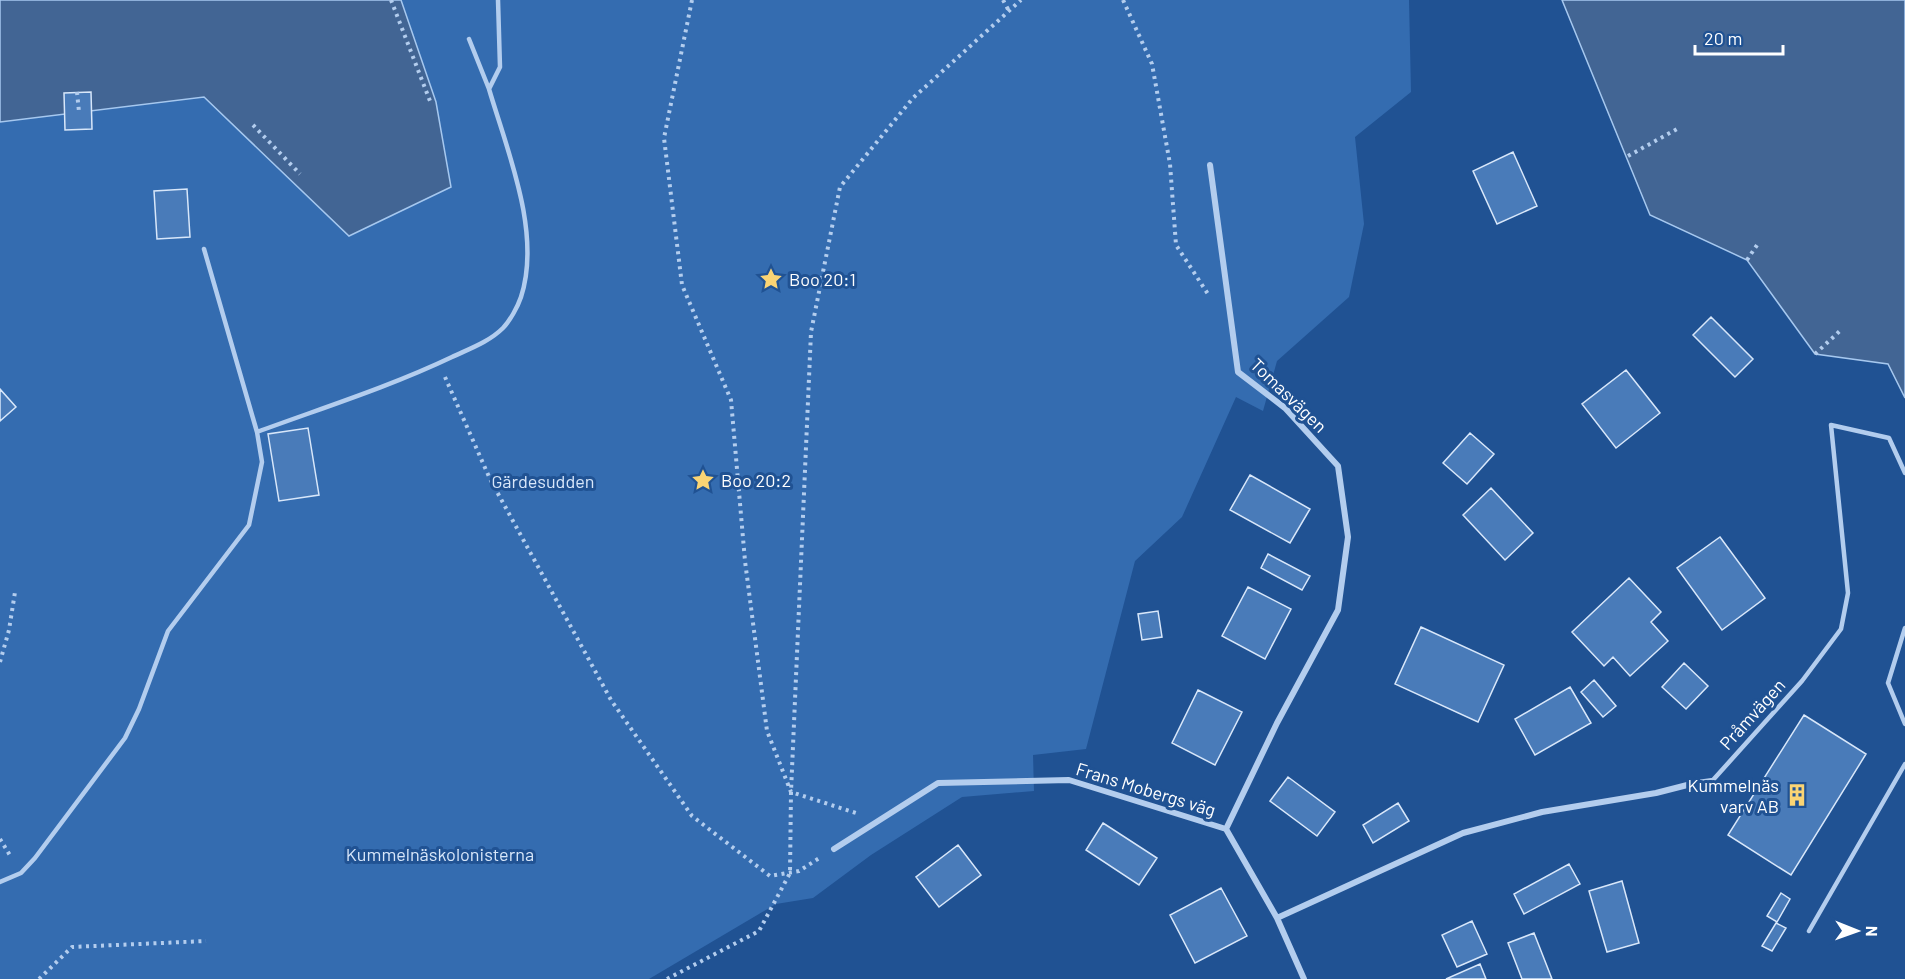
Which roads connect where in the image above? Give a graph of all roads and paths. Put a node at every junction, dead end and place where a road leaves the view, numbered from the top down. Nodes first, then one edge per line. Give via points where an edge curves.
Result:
1 (391, 0) edge
2 (498, 0) edge
3 (693, 0) edge
4 (1004, 0) edge
5 (1021, 0) edge
6 (1123, 0) edge
7 (1009, 10) junction
8 (469, 39) dead end
9 (489, 89) junction
10 (77, 92) dead end
11 (430, 101) dead end
12 (79, 112) dead end
13 (253, 125) dead end
14 (1677, 129) dead end
15 (1628, 156) dead end
16 (1210, 165) dead end
17 (300, 174) dead end
18 (1759, 242) dead end
19 (204, 249) dead end
20 (1747, 260) dead end
21 (1230, 315) junction
22 (1842, 329) dead end
23 (1815, 354) dead end
24 (438, 363) junction
25 (257, 432) junction
26 (1905, 473) edge
27 (15, 592) dead end
28 (1905, 628) edge
29 (0, 662) edge
30 (1905, 724) edge
31 (1905, 764) edge
32 (1700, 782) joint
33 (791, 792) junction
34 (879, 820) junction
35 (1226, 829) junction
36 (834, 849) joint
37 (790, 873) junction
38 (0, 882) edge
39 (1277, 918) junction
40 (1809, 931) dead end
41 (206, 941) dead end
42 (39, 979) edge
43 (667, 979) edge
44 (1304, 979) edge

1 - 11 path
2 - 9 lane via 500,67
3 - 33 path via 664,138 682,285 731,400 745,561 767,731
4 - 7 path
5 - 7 path
6 - 21 path via 1152,64 1170,164 1176,245 1203,290
7 - 33 path via 913,98 840,187 811,332
8 - 9 lane
9 - 24 lane via 526,227 521,298 505,327
10 - 12 path
13 - 17 path
14 - 15 path
16 - 21 street, Tomasvägen
18 - 20 path
19 - 25 lane
21 - 35 street, Tomasvägen via 1238,372 1285,408 1338,466 1348,537 1338,610
22 - 23 path
24 - 25 lane
24 - 37 path via 490,479 611,700 692,816 770,876
25 - 38 lane via 262,462 249,525 168,631 125,738 35,858 21,873
26 - 32 lane, Pråmvägen via 1889,438 1831,425 1848,593 1841,629 1802,681 1713,780
27 - 29 path
28 - 30 lane via 1888,683
31 - 40 lane
32 - 39 street, Pråmvägen via 1542,812 1463,832
33 - 34 path
33 - 37 path
34 - 35 street, Frans Mobergs väg via 938,783 1069,780
34 - 36 street, Frans Mobergs väg
35 - 39 street, Frans Mobergs väg
36 - 37 path via 799,872
37 - 43 path via 759,931
39 - 44 street, Frans Mobergs väg
41 - 42 path via 72,947

